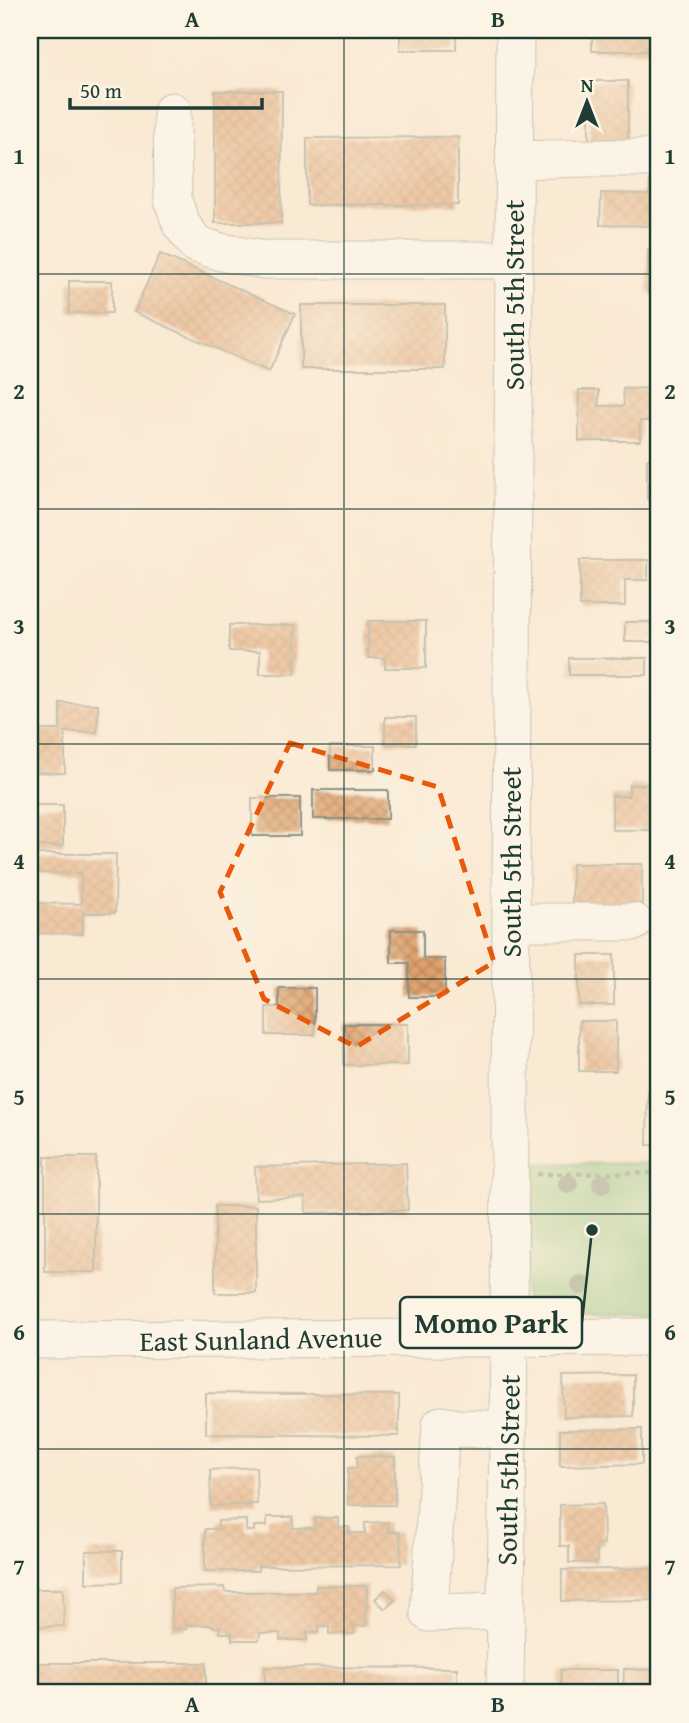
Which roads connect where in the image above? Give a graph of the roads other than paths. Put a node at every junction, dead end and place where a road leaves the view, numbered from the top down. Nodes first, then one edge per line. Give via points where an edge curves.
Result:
1 (515, 30) edge
2 (172, 111) dead end
3 (659, 158) edge
4 (514, 160) junction
5 (514, 260) junction
6 (511, 922) junction
7 (634, 922) dead end
8 (509, 1337) junction
9 (659, 1337) edge
10 (30, 1340) edge
11 (508, 1430) junction
12 (506, 1611) junction
13 (505, 1693) edge

1 - 4 street, South 5th Street
2 - 5 street via 173,200 181,224 196,244 264,260
3 - 4 street
4 - 5 street, South 5th Street
5 - 6 street, South 5th Street
6 - 7 street
6 - 8 street, South 5th Street
8 - 9 street, East Sunland Avenue
8 - 10 street, East Sunland Avenue
8 - 11 street, South 5th Street
11 - 12 street, South 5th Street
11 - 12 street via 440,1425 429,1613
12 - 13 street, South 5th Street

